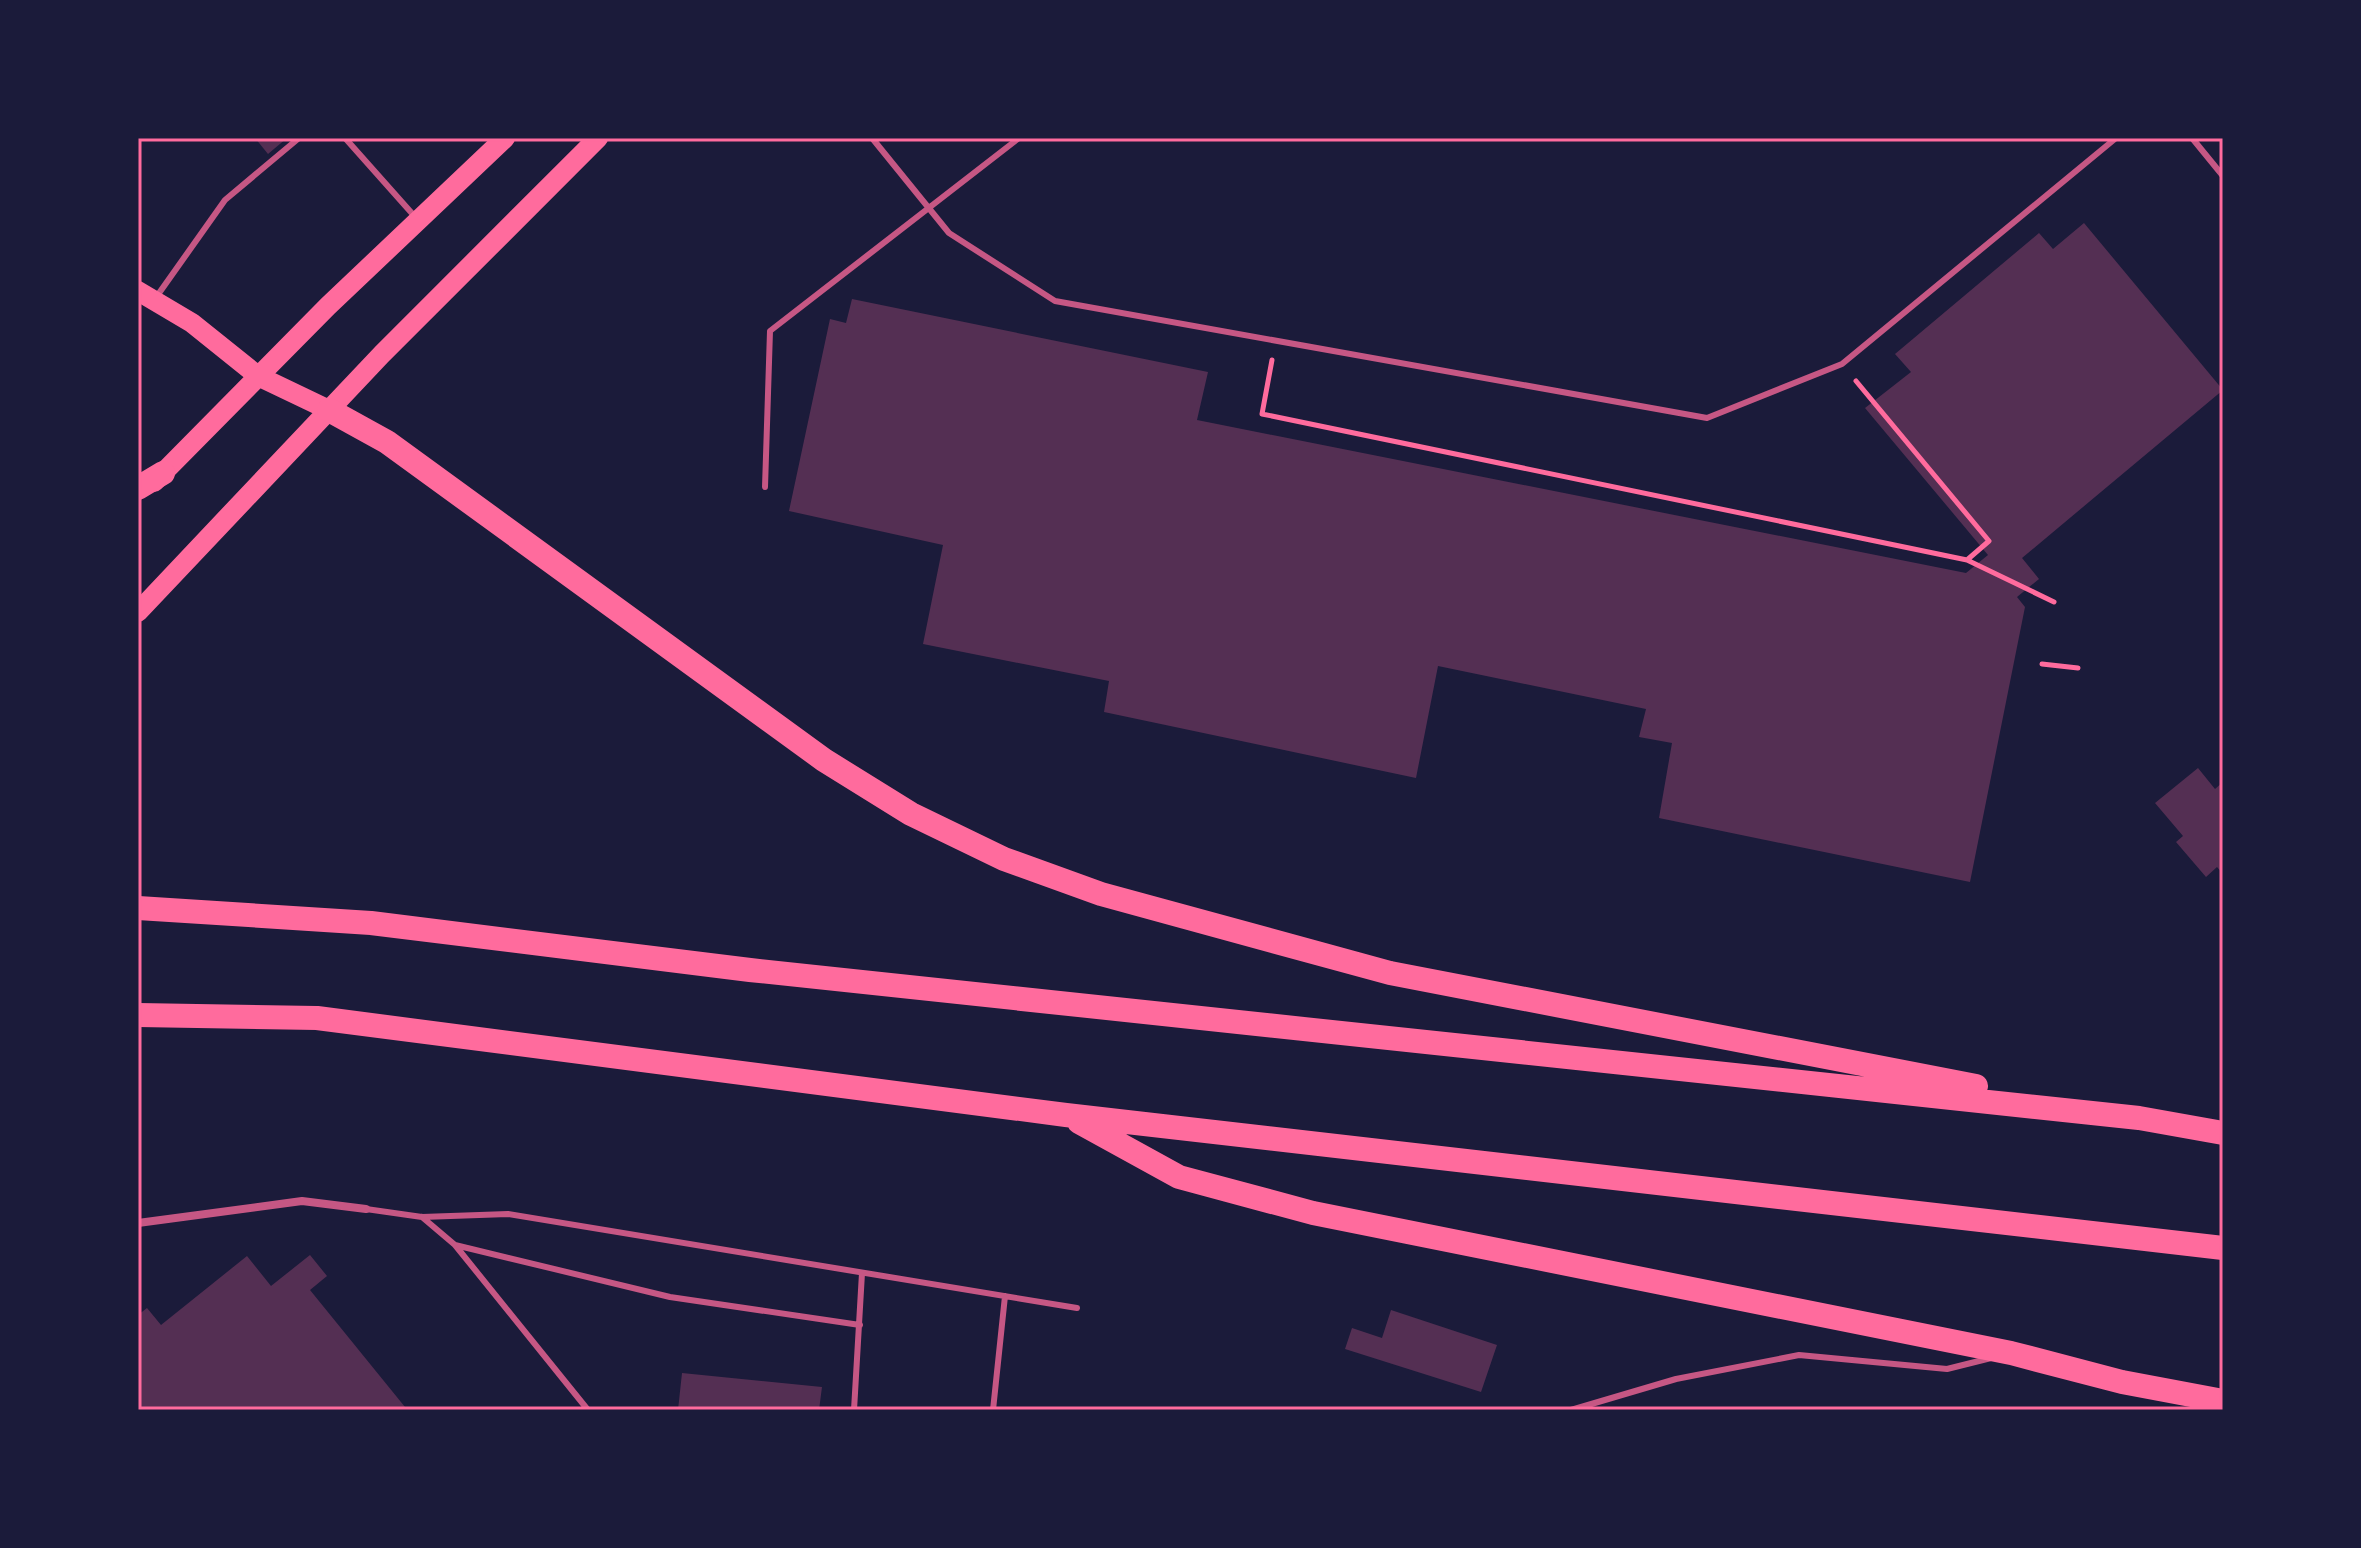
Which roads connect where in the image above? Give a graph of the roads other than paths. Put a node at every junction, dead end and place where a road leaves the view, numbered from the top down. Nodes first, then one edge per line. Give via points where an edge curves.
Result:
1 (299, 138) edge
2 (345, 138) edge
3 (505, 138) edge
4 (598, 138) edge
5 (872, 138) edge
6 (1019, 138) edge
7 (2116, 138) edge
8 (2192, 138) edge
9 (2223, 176) edge
10 (930, 210) junction
11 (418, 220) junction
12 (146, 295) edge
13 (258, 376) junction
14 (329, 410) junction
15 (163, 473) junction
16 (765, 487) dead end
17 (138, 488) edge
18 (138, 499) edge
19 (138, 612) edge
20 (138, 908) edge
21 (138, 1015) edge
22 (1066, 1115) junction
23 (2139, 1118) junction
24 (2223, 1133) edge
25 (366, 1209) joint
26 (422, 1217) junction
27 (138, 1223) edge
28 (455, 1245) junction
29 (2223, 1248) edge
30 (862, 1273) junction
31 (1005, 1296) junction
32 (1077, 1308) dead end
33 (860, 1325) junction
34 (2011, 1353) junction
35 (2223, 1401) edge
36 (1582, 1409) edge
37 (588, 1410) edge
38 (854, 1410) edge
39 (993, 1410) edge
40 (1571, 1410) edge

1 - 12 lane via 225,200
2 - 11 lane
3 - 11 main road
4 - 14 main road
5 - 10 lane
6 - 10 lane
7 - 10 lane via 1842,364 1707,418 1055,301 949,233
8 - 9 lane
10 - 16 lane via 770,331
11 - 13 main road
12 - 13 main road via 192,323
13 - 14 main road
13 - 15 main road
14 - 19 main road
14 - 23 highway via 387,442 824,760 911,814 1004,859 1101,894 1390,973
15 - 17 highway
15 - 18 main road
20 - 23 highway via 371,923 750,970
21 - 22 highway via 317,1018
22 - 29 highway
22 - 34 highway via 1179,1177 1313,1213
23 - 24 highway
25 - 26 lane
25 - 27 street via 302,1201
26 - 28 lane
26 - 30 lane via 508,1214
28 - 33 lane via 670,1297
28 - 37 lane
30 - 31 lane
30 - 33 lane
31 - 32 lane
31 - 39 lane
33 - 38 lane
34 - 35 highway
34 - 36 lane via 1947,1369 1799,1355 1676,1379
36 - 40 lane

